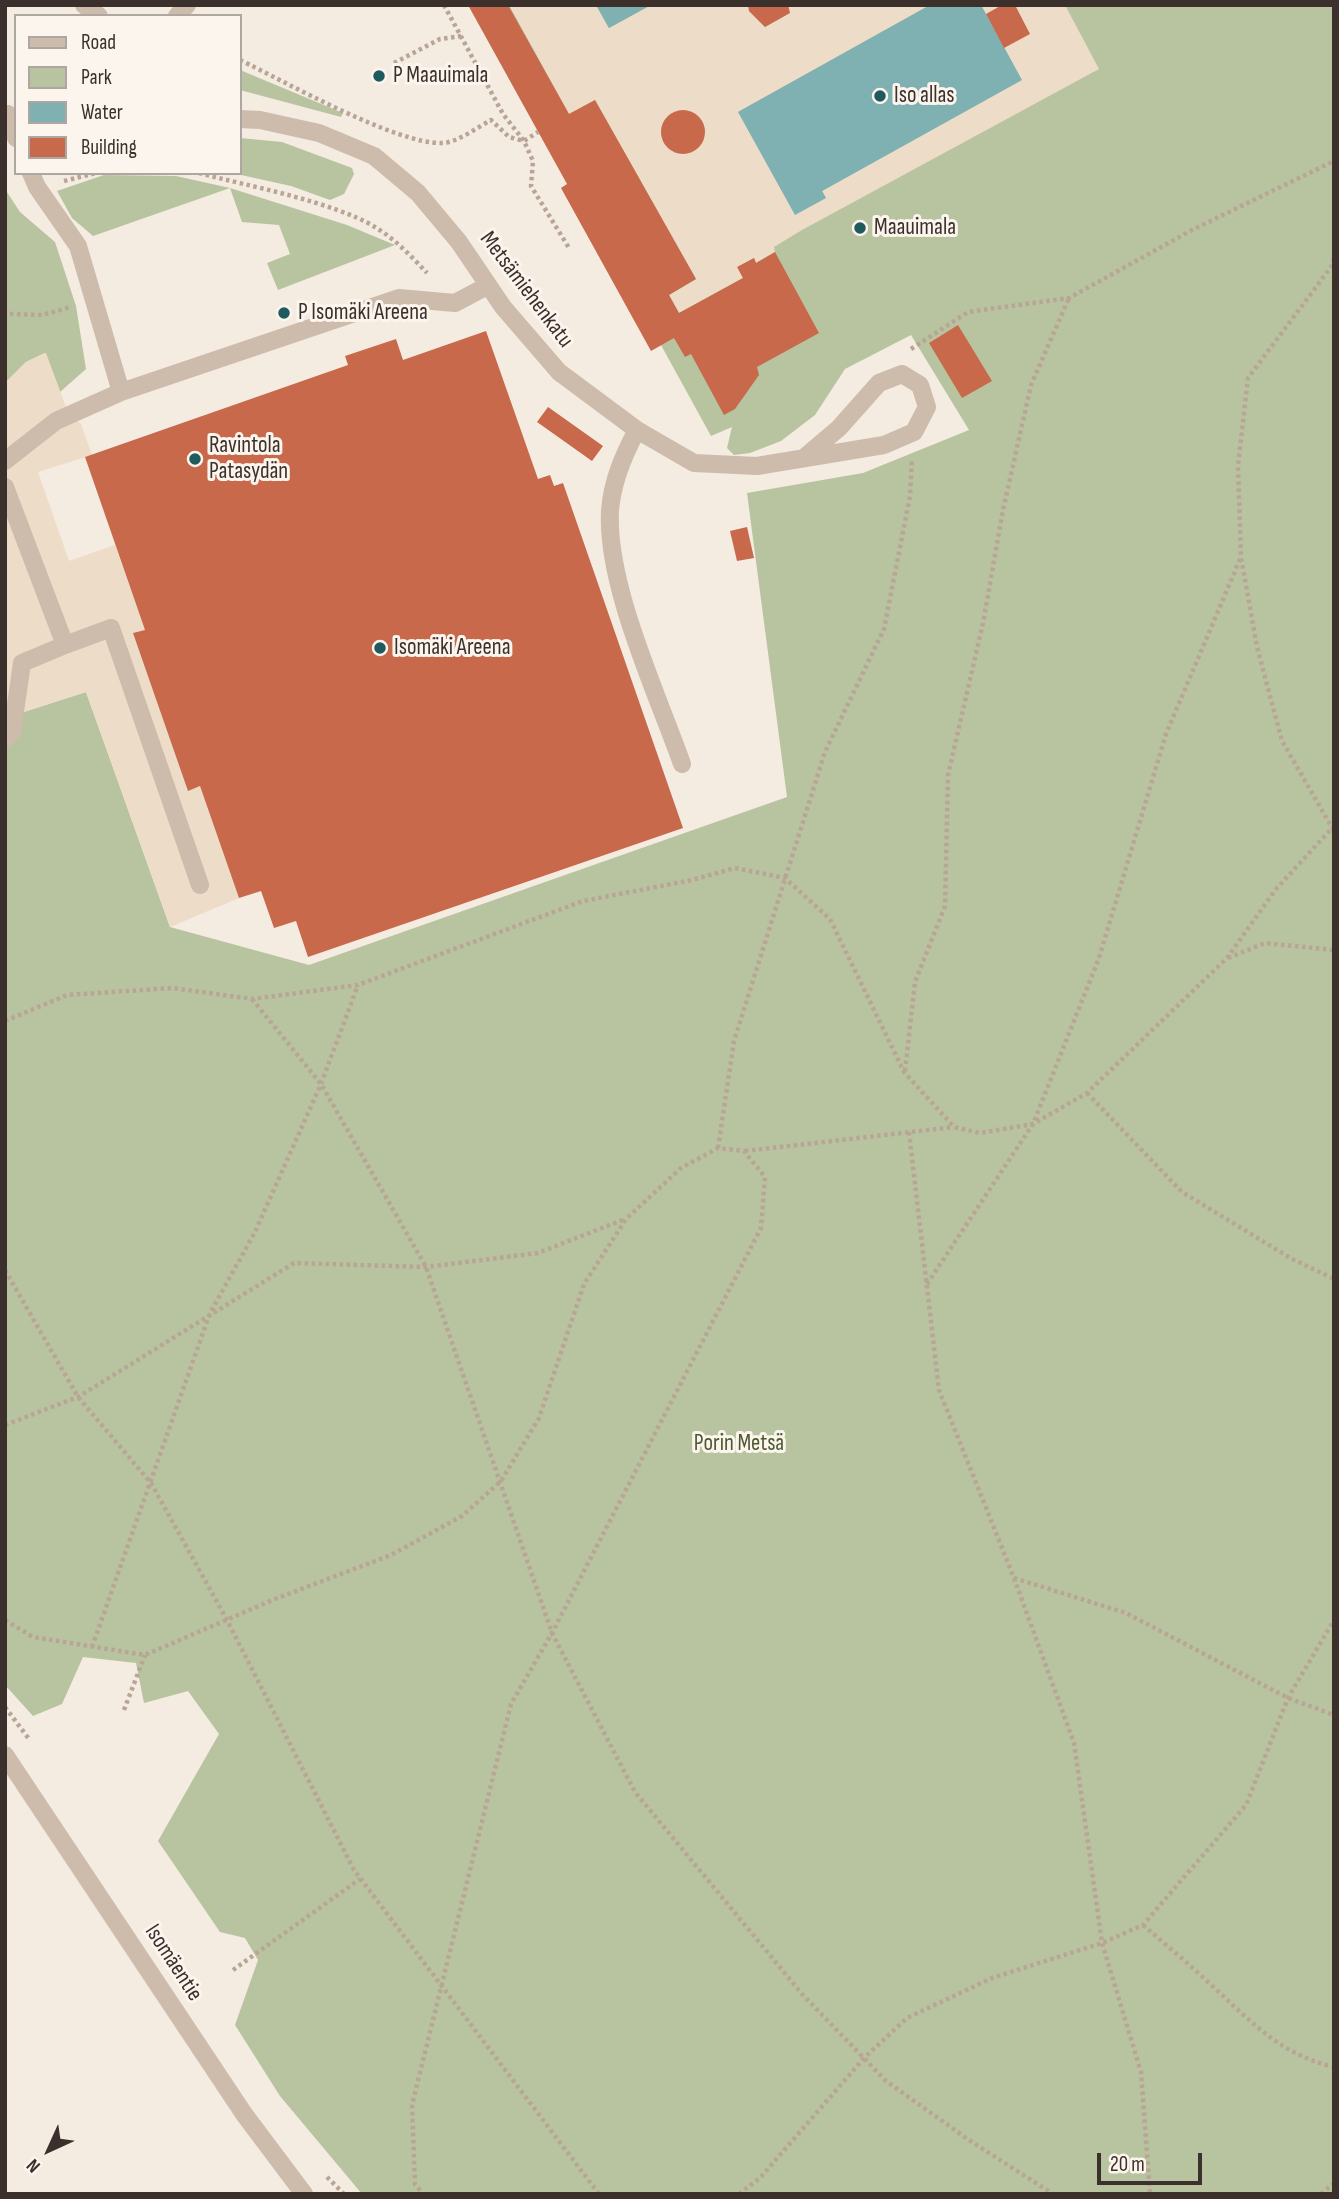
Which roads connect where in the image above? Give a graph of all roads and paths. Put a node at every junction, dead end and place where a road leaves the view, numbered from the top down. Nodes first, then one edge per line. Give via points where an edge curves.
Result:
1 (444, 5) edge
2 (461, 36) junction
3 (242, 62) edge
4 (394, 63) dead end
5 (242, 109) edge
6 (242, 119) edge
7 (260, 120) junction
8 (538, 132) dead end
9 (524, 141) junction
10 (1334, 161) edge
11 (32, 175) edge
12 (206, 175) edge
13 (569, 248) dead end
14 (1334, 258) edge
15 (487, 286) junction
16 (1069, 298) junction
17 (95, 300) junction
18 (455, 303) junction
19 (10, 314) dead end
20 (902, 374) junction
21 (121, 392) junction
22 (637, 430) junction
23 (914, 432) junction
24 (806, 456) junction
25 (5, 461) edge
26 (5, 487) edge
27 (1241, 557) junction
28 (65, 645) junction
29 (5, 739) edge
30 (682, 764) dead end
31 (1333, 828) edge
32 (785, 878) junction
33 (200, 885) dead end
34 (1334, 950) edge
35 (1227, 958) junction
36 (358, 985) junction
37 (252, 999) junction
38 (5, 1021) edge
39 (904, 1072) junction
40 (321, 1084) junction
41 (1087, 1093) junction
42 (1033, 1124) junction
43 (954, 1127) junction
44 (909, 1132) junction
45 (718, 1148) junction
46 (744, 1151) junction
47 (626, 1219) junction
48 (426, 1267) junction
49 (5, 1270) edge
50 (1334, 1279) edge
51 (927, 1284) junction
52 (210, 1313) junction
53 (78, 1397) junction
54 (5, 1425) edge
55 (501, 1481) junction
56 (151, 1483) junction
57 (1014, 1578) junction
58 (5, 1620) edge
59 (227, 1620) junction
60 (1334, 1620) edge
61 (552, 1633) junction
62 (92, 1647) junction
63 (145, 1655) junction
64 (1288, 1698) junction
65 (124, 1710) dead end
66 (1334, 1715) edge
67 (5, 1755) edge
68 (360, 1879) junction
69 (1143, 1925) junction
70 (1102, 1943) junction
71 (233, 1970) dead end
72 (441, 1988) junction
73 (864, 2058) junction
74 (1334, 2067) edge
75 (1334, 2183) edge
76 (304, 2194) edge
77 (423, 2194) edge
78 (599, 2194) edge
79 (739, 2194) edge
80 (1053, 2194) edge
81 (1150, 2194) edge
82 (1321, 2194) edge

1 - 2 path
2 - 4 path via 440,39
2 - 9 path via 503,114
3 - 9 path via 417,140 447,143 491,120 509,137
5 - 7 street, Metsämiehenkatu
6 - 7 street, Metsämiehenkatu
7 - 15 street, Metsämiehenkatu via 319,133 374,156 418,193 459,242
8 - 9 path
9 - 13 path via 533,161 531,186
10 - 16 path via 1192,230
11 - 17 street via 78,246
12 - 18 path via 344,213 373,226 399,244
14 - 27 path via 1248,377 1237,466
15 - 18 street
15 - 22 street, Metsämiehenkatu via 559,372
16 - 20 path via 968,313 911,346
16 - 39 path via 1031,385 1003,510 983,624 948,775 945,906 915,982
17 - 19 path via 42,315
17 - 21 street
18 - 21 street via 399,298
20 - 23 street via 920,385 927,407
20 - 24 street, Metsämiehenkatu via 879,383 839,428
21 - 25 street via 56,421
22 - 24 street, Metsämiehenkatu via 694,463 757,466
22 - 30 street via 619,463 610,512 615,576
23 - 24 street, Metsämiehenkatu via 884,445
23 - 32 path via 910,496 884,629 825,752
26 - 28 street
27 - 31 path via 1257,647 1282,741
27 - 42 path via 1166,734 1099,958
28 - 29 street via 22,663 12,732
28 - 33 street via 111,628
31 - 35 path via 1276,889
32 - 36 path via 734,868 583,901
32 - 39 path via 830,919
32 - 45 path via 733,1041
34 - 35 path via 1265,943
35 - 41 path
36 - 37 path
36 - 40 path
37 - 38 path via 173,988 67,995
37 - 40 path
39 - 43 path
40 - 48 path
40 - 52 path via 255,1232
41 - 42 path
41 - 50 path via 1182,1192 1292,1259
42 - 43 path via 980,1133
42 - 51 path
43 - 44 path
44 - 46 path
44 - 51 path
45 - 46 path
45 - 47 path via 681,1168
46 - 61 path via 765,1178 761,1228
47 - 48 path via 538,1253
47 - 55 path via 584,1284 539,1418
48 - 52 path via 294,1263
48 - 55 path
49 - 53 path
51 - 57 path via 939,1390
52 - 53 path
52 - 56 path
53 - 54 path
53 - 56 path
55 - 59 path via 463,1516 391,1555
55 - 61 path
56 - 59 path
56 - 62 path
57 - 64 path via 1126,1613
57 - 70 path via 1074,1744
58 - 62 path via 33,1637
59 - 63 path
59 - 68 path
60 - 64 path
61 - 72 path via 510,1704
61 - 73 path via 635,1792 802,1994
62 - 63 path
63 - 65 path
64 - 66 path
64 - 69 path via 1246,1805
67 - 76 street, Isomäentie via 244,2114
68 - 71 path
68 - 72 path
69 - 70 path
69 - 74 path via 1257,2030 1309,2061
70 - 73 path via 992,1978 907,2018
70 - 81 path via 1141,2071
72 - 77 path via 412,2105 415,2184
72 - 78 path
73 - 79 path via 760,2178
73 - 80 path via 896,2088
75 - 82 path

